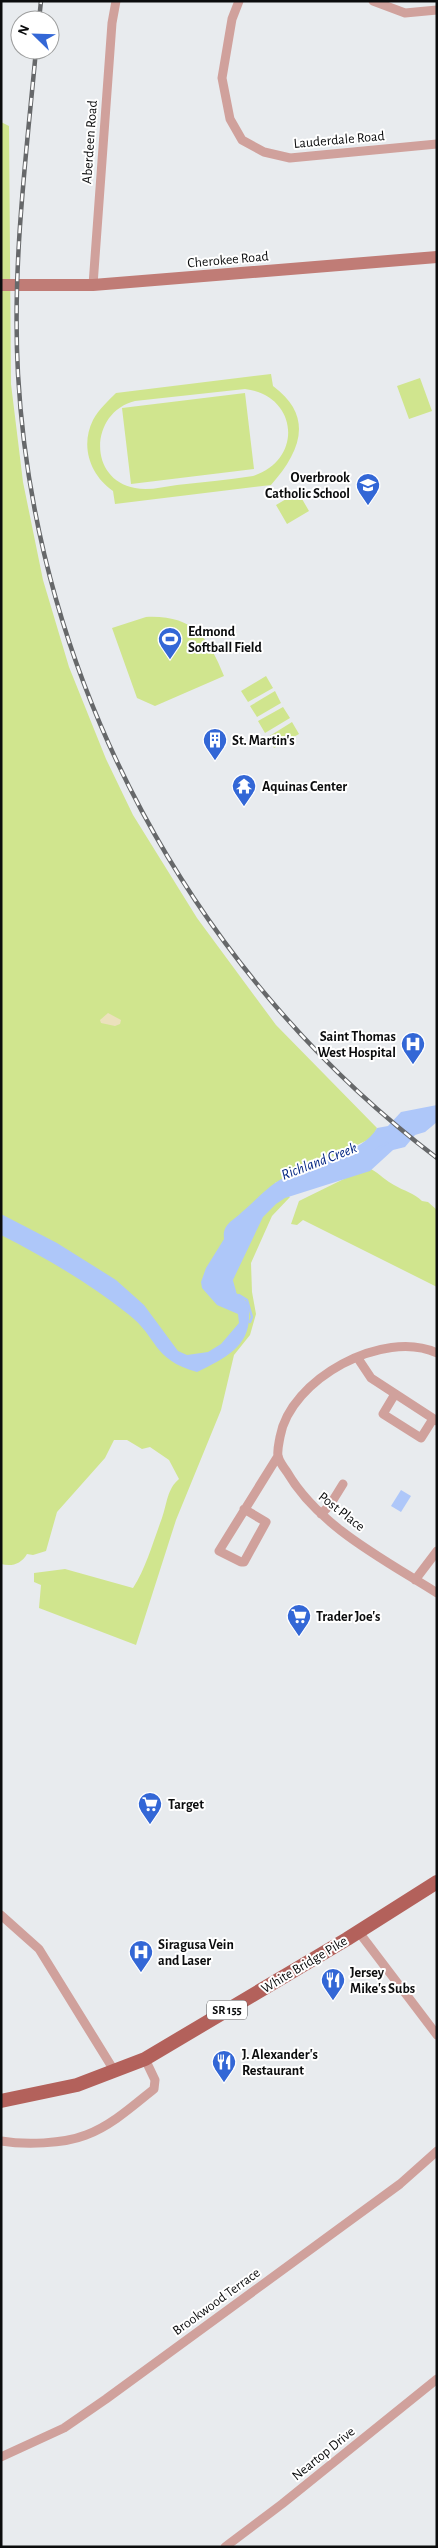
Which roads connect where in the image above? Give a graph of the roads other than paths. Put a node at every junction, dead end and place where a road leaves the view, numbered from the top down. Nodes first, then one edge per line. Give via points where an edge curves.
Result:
1 (116, 1) edge
2 (239, 1) edge
3 (373, 1) edge
4 (437, 10) edge
5 (437, 144) edge
6 (437, 257) edge
7 (1, 285) edge
8 (93, 285) junction
9 (437, 1353) edge
10 (357, 1357) junction
11 (395, 1394) junction
12 (435, 1420) edge
13 (278, 1456) junction
14 (343, 1484) dead end
15 (244, 1509) junction
16 (321, 1514) junction
17 (437, 1551) edge
18 (415, 1580) junction
19 (437, 1593) edge
20 (437, 1882) edge
21 (1, 1915) edge
22 (358, 1931) junction
23 (437, 2035) edge
24 (145, 2059) junction
25 (115, 2072) junction
26 (1, 2101) edge
27 (1, 2141) edge
28 (437, 2151) edge
29 (437, 2379) edge
30 (1, 2457) edge
31 (225, 2547) edge

1 - 8 street, Aberdeen Road
2 - 5 street, Lauderdale Road via 232,19 222,78 230,119 242,140 264,152 290,158
3 - 4 street via 405,13
6 - 8 street, Cherokee Road
7 - 8 street, Cherokee Road
9 - 10 street via 403,1346
10 - 11 street via 371,1378
10 - 13 street via 328,1372 295,1400 281,1430
11 - 12 street
11 - 12 street via 383,1414 421,1438
13 - 15 street
13 - 16 street, Post Place via 300,1493
14 - 16 street via 330,1506
15 - 15 street via 220,1551 241,1562 244,1562 266,1522
16 - 18 street, Post Place
17 - 18 street
18 - 19 street, Post Place
20 - 22 main road, White Bridge Pike / SR 155
21 - 25 street via 39,1949
22 - 23 street
22 - 24 main road, White Bridge Pike / SR 155
24 - 25 main road, White Bridge Pike / SR 155
24 - 27 street via 155,2080 154,2089 123,2114 86,2136 27,2145
25 - 26 main road, White Bridge Pike / SR 155 via 77,2085
28 - 30 street, Brookwood Terrace via 400,2184 106,2399 64,2428
29 - 31 street, Neartop Drive

